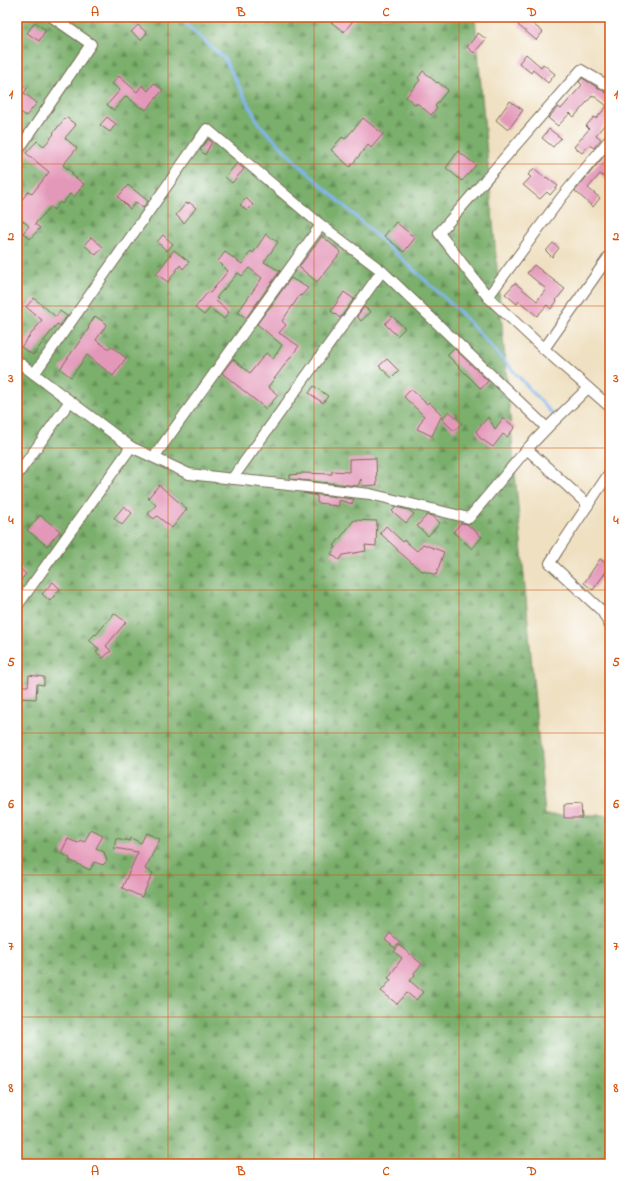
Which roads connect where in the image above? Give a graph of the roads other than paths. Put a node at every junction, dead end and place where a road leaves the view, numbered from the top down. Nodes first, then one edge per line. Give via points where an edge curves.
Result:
1 (52, 17) edge
2 (610, 88) edge
3 (610, 138) edge
4 (17, 152) edge
5 (321, 225) junction
6 (610, 255) edge
7 (382, 271) junction
8 (488, 297) junction
9 (544, 349) junction
10 (17, 361) edge
11 (34, 374) junction
12 (588, 388) junction
13 (70, 401) junction
14 (610, 407) edge
15 (547, 428) junction
16 (131, 446) junction
17 (528, 449) junction
18 (154, 457) junction
19 (610, 472) edge
20 (17, 475) edge
21 (232, 479) junction
22 (588, 505) junction
23 (17, 606) edge
24 (610, 626) edge

1 - 4 street via 92,44
2 - 8 street via 581,70 440,233
3 - 8 street
5 - 7 street
5 - 11 street via 207,129
5 - 18 street
6 - 9 street
7 - 15 street
7 - 21 street
8 - 9 street
9 - 12 street
10 - 11 street
11 - 13 street
12 - 14 street
12 - 15 street
13 - 16 street
13 - 20 street
15 - 17 street
16 - 18 street
16 - 23 street
17 - 21 street via 469,518 370,494
17 - 22 street
18 - 21 street via 190,474
19 - 22 street
22 - 24 street via 550,563 602,611

